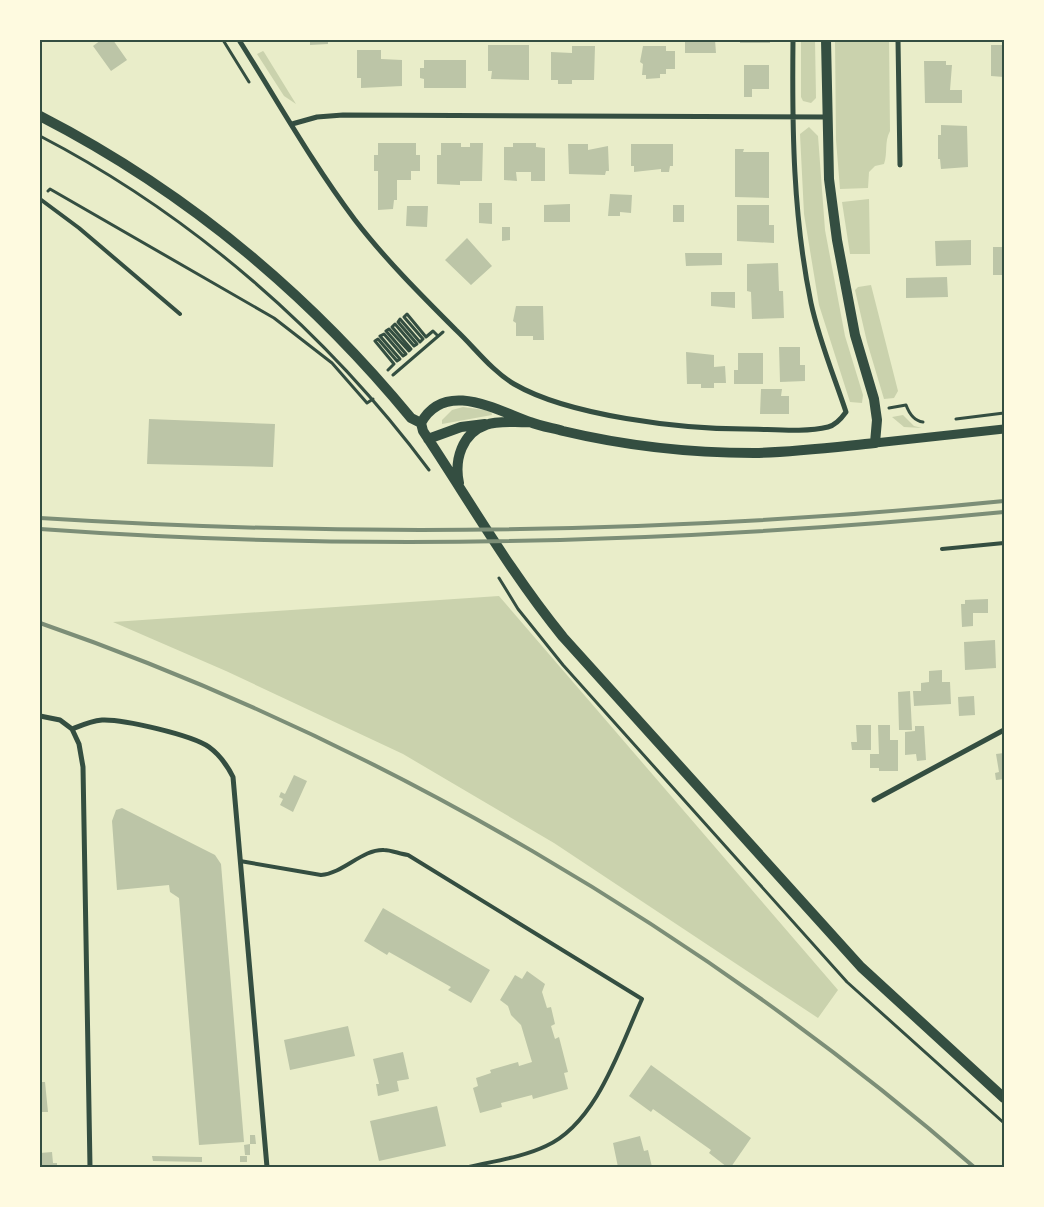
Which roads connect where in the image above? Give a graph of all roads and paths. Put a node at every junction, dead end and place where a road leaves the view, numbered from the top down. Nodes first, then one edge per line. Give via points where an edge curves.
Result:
1 (240, 40) edge
2 (793, 40) edge
3 (826, 40) edge
4 (898, 40) edge
5 (40, 116) edge
6 (826, 117) junction
7 (793, 118) junction
8 (292, 124) junction
9 (40, 136) edge
10 (900, 165) dead end
11 (41, 199) edge
12 (180, 314) dead end
13 (438, 336) dead end
14 (433, 341) dead end
15 (388, 370) dead end
16 (393, 376) dead end
17 (372, 400) junction
18 (889, 408) dead end
19 (1004, 413) edge
20 (948, 420) dead end
21 (529, 422) junction
22 (930, 422) dead end
23 (421, 423) junction
24 (487, 424) junction
25 (1004, 429) edge
26 (428, 438) junction
27 (875, 443) junction
28 (430, 472) dead end
29 (462, 491) junction
30 (1004, 543) edge
31 (942, 548) dead end
32 (40, 716) edge
33 (72, 729) junction
34 (1004, 730) edge
35 (874, 800) dead end
36 (240, 861) junction
37 (1004, 1098) edge
38 (90, 1167) edge
39 (266, 1167) edge
40 (469, 1167) edge

1 - 8 street
2 - 7 street
3 - 6 main road
4 - 10 street
5 - 23 main road via 166,191 247,252 321,318 411,418
6 - 7 street
6 - 27 main road via 829,179 837,240 855,335 874,399
7 - 8 street via 343,115 317,117
7 - 8 street via 797,213 811,304 846,412 828,427 724,429 671,425 561,403 513,383 496,370 376,245 334,190
9 - 17 path via 146,200 220,254 284,308
11 - 12 lane
11 - 17 path via 50,189 274,318 332,363 367,404
13 - 15 path via 433,331 426,337 407,314 404,317 423,339 420,342 400,319 398,322 417,344 414,346 395,324 392,327 411,349 409,352 389,329 386,331 406,354 403,356 384,334 380,336 400,359 397,361 378,339 375,341 394,364
14 - 16 path
17 - 28 path
18 - 22 path via 906,405 920,423
19 - 20 path
21 - 23 main road via 498,408 466,401 440,406 426,415
21 - 24 main road
21 - 27 main road via 609,441 688,451 755,453
23 - 26 main road
24 - 26 main road via 461,427
24 - 29 main road via 467,439 460,452 457,468
25 - 27 street
26 - 29 main road
29 - 37 main road via 514,573 563,637 861,967
30 - 31 lane
32 - 33 street via 60,720
33 - 36 street via 103,720 151,728 207,746 220,756 233,777
33 - 38 street via 79,744 83,767
34 - 35 street
36 - 39 street
36 - 40 lane via 321,875 334,874 365,854 383,850 408,856 642,999 591,1105 570,1131 532,1152

